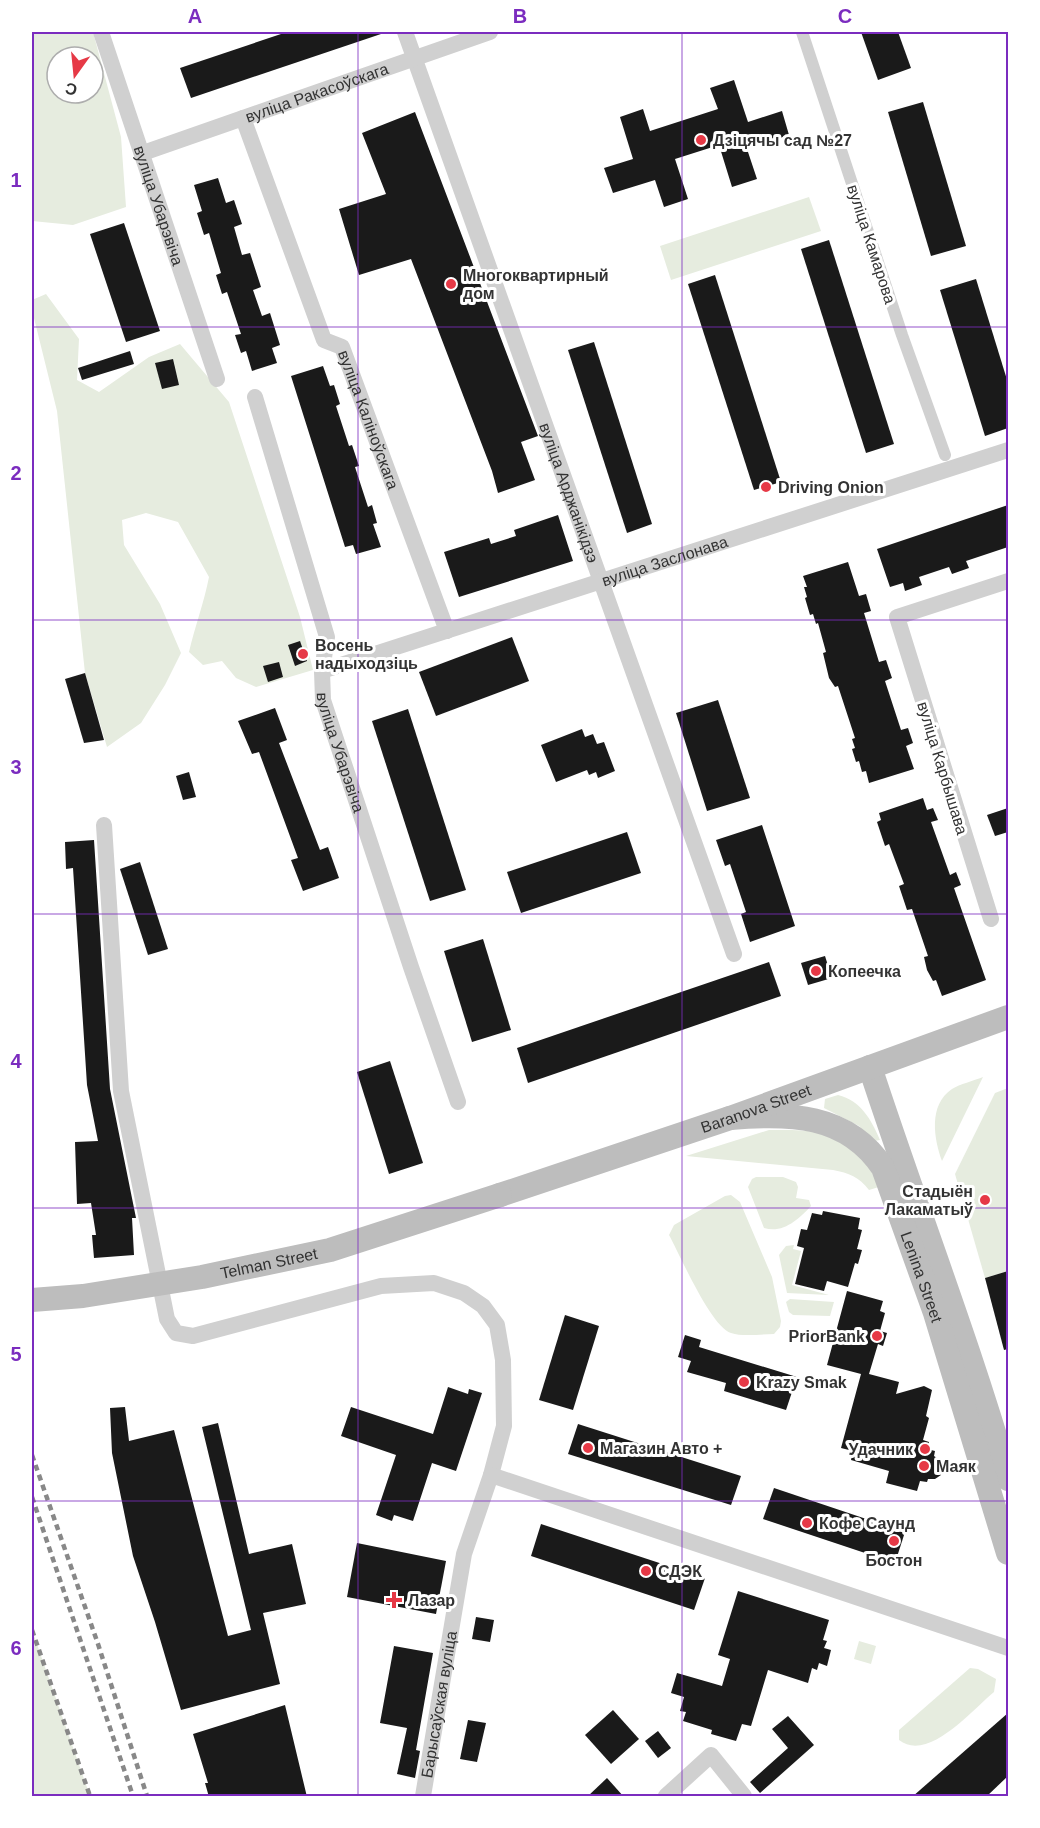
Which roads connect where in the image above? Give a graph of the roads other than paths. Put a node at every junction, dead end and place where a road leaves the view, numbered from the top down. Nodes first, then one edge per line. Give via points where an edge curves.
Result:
1 (101, 32) edge
2 (405, 32) edge
3 (490, 32) edge
4 (802, 32) edge
5 (414, 57) junction
6 (243, 118) junction
7 (143, 153) junction
8 (217, 379) dead end
9 (255, 397) dead end
10 (1008, 450) edge
11 (945, 455) dead end
12 (601, 581) junction
13 (1008, 581) edge
14 (447, 631) junction
15 (322, 671) junction
16 (104, 825) dead end
17 (991, 919) dead end
18 (734, 954) dead end
19 (1008, 1017) edge
20 (870, 1067) junction
21 (458, 1102) dead end
22 (730, 1118) junction
23 (500, 1196) joint
24 (32, 1300) edge
25 (491, 1475) junction
26 (1008, 1479) edge
27 (1008, 1553) edge
28 (1008, 1648) edge
29 (423, 1797) edge
30 (666, 1797) edge
31 (744, 1797) edge

1 - 7 street, вуліца Убарэвіча
2 - 5 street, вуліца Арджанікідзэ
3 - 5 street, вуліца Ракасоўскага
4 - 11 street, вуліца Камарова
5 - 6 street, вуліца Ракасоўскага
5 - 12 street, вуліца Арджанікідзэ
6 - 7 street, вуліца Ракасоўскага
6 - 14 street, вуліца Каліноўскага via 324,340 342,346
7 - 8 street, вуліца Убарэвіча
9 - 15 street, вуліца Убарэвіча via 327,637
10 - 12 street, вуліца Заслонава
12 - 14 street, вуліца Заслонава
12 - 18 street, вуліца Арджанікідзэ
13 - 17 street, вуліца Карбышава via 897,617
14 - 15 street, вуліца Заслонава
15 - 21 street, вуліца Убарэвіча via 323,700
16 - 25 street, Барысаўская вуліца via 121,1091 167,1319 176,1333 194,1336 381,1286 434,1283 464,1293 483,1306 497,1325 503,1360 504,1426
19 - 20 main road, Baranova Street
20 - 22 main road, Baranova Street
20 - 26 main road, Lenina Street
22 - 23 main road, Baranova Street
22 - 27 main road, Lenina Street via 776,1114 821,1122 857,1138 883,1168 935,1314
23 - 24 main road, Telman Street, bridge via 330,1250 202,1277
25 - 28 street
25 - 29 street, Барысаўская вуліца via 464,1554
30 - 31 street via 711,1755

